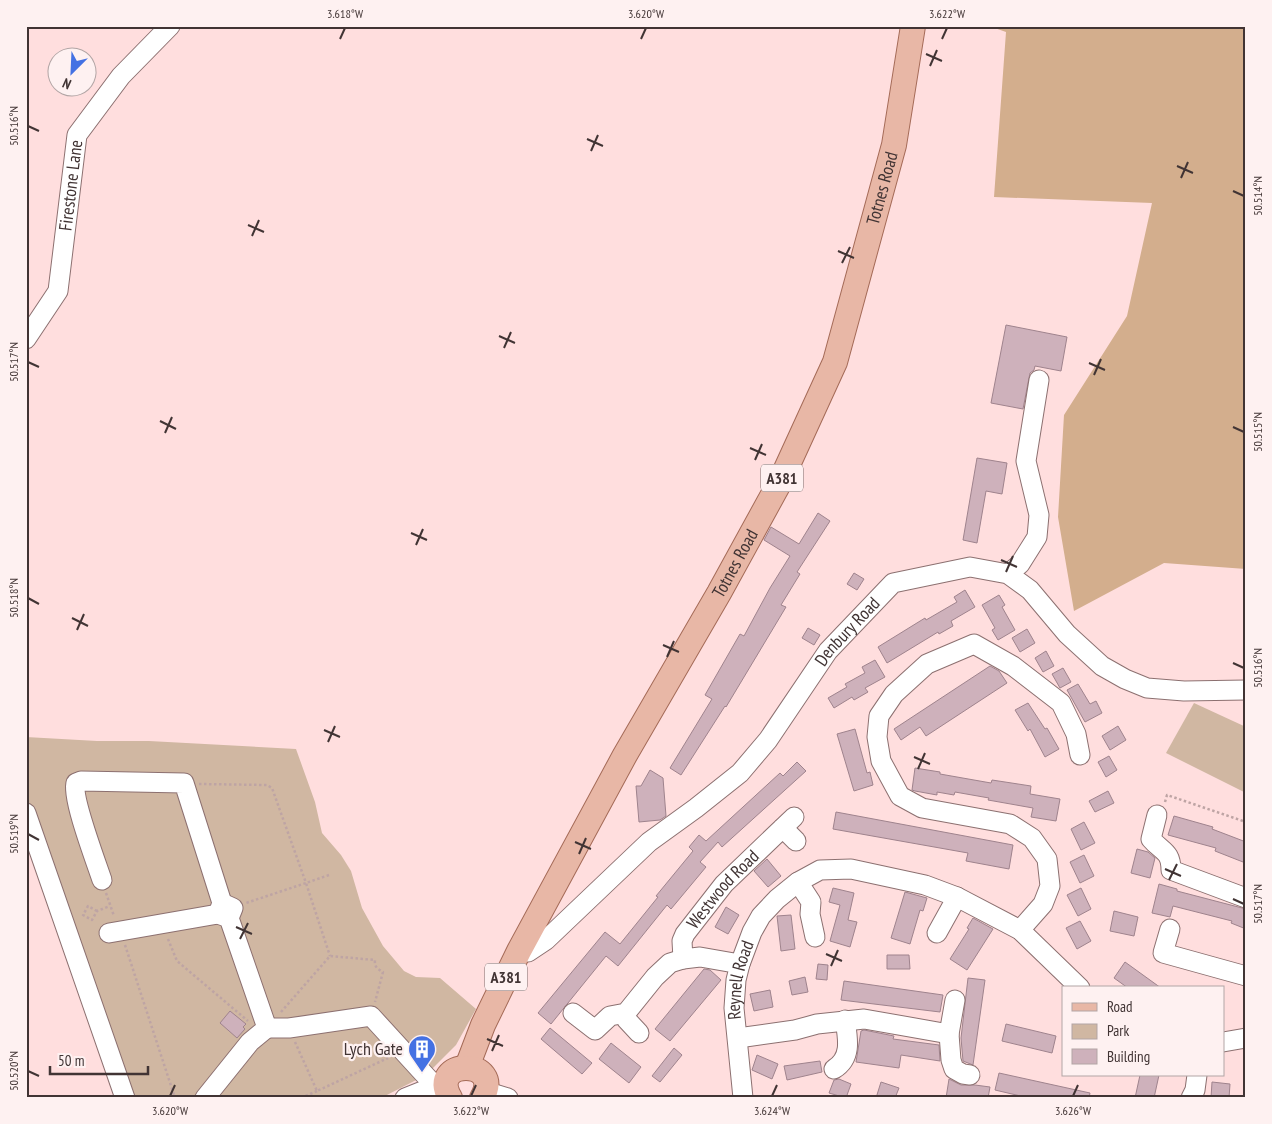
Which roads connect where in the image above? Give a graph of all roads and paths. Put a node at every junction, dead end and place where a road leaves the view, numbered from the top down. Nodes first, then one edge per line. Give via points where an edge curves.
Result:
1 (170, 26) edge
2 (913, 26) edge
3 (26, 339) edge
4 (1039, 380) dead end
5 (1008, 574) junction
6 (1246, 690) edge
7 (1080, 755) dead end
8 (184, 784) junction
9 (26, 813) edge
10 (1157, 814) joint
11 (1246, 822) edge
12 (796, 841) dead end
13 (329, 875) dead end
14 (102, 880) joint
15 (798, 882) junction
16 (306, 883) junction
17 (957, 897) junction
18 (1246, 898) edge
19 (110, 906) junction
20 (97, 911) junction
21 (226, 911) junction
22 (163, 923) junction
23 (1170, 929) dead end
24 (1020, 930) junction
25 (114, 932) junction
26 (937, 933) dead end
27 (815, 937) dead end
28 (519, 951) junction
29 (330, 956) junction
30 (683, 959) junction
31 (740, 964) junction
32 (1246, 976) edge
33 (1078, 986) edge
34 (955, 1000) dead end
35 (573, 1013) dead end
36 (626, 1013) junction
37 (371, 1016) junction
38 (846, 1020) junction
39 (267, 1028) junction
40 (289, 1028) junction
41 (639, 1033) dead end
42 (950, 1034) junction
43 (738, 1038) junction
44 (1246, 1038) edge
45 (1224, 1042) edge
46 (403, 1051) junction
47 (467, 1067) junction
48 (834, 1069) dead end
49 (970, 1075) dead end
50 (1197, 1076) edge
51 (317, 1090) junction
52 (444, 1090) edge
53 (484, 1095) edge
54 (125, 1098) edge
55 (175, 1098) edge
56 (205, 1098) edge
57 (301, 1098) edge
58 (405, 1098) edge
59 (508, 1098) edge
60 (742, 1098) edge
61 (1191, 1098) edge

1 - 3 street, Firestone Lane via 121,76 77,135 58,291
2 - 28 main road, Totnes Road / A381 via 894,144 835,362 781,480 625,755
4 - 5 street via 1026,461 1039,515 1037,537 1020,564
5 - 6 street, Denbury Road via 1030,590 1067,634 1102,666 1125,679 1147,688
5 - 28 street, Denbury Road via 970,567 893,583 828,652 768,740 740,772 649,842 546,940 528,952
7 - 24 street via 1076,734 1061,703 1013,666 974,644 927,664 894,694 879,716 877,737 881,761 900,796 922,808 1010,824 1032,838 1047,859 1050,886 1043,904
8 - 14 street via 76,783 78,804
8 - 16 path via 267,785 272,788
8 - 21 street
9 - 54 street
10 - 11 path via 1161,816 1167,795
10 - 18 street via 1151,839 1168,853 1171,870
12 - 30 street, Westwood Road via 788,822 724,884 685,934
13 - 16 path
14 - 19 path
15 - 17 street, Reynell Road via 820,870 852,868 925,885
15 - 27 street via 811,902
15 - 31 street, Reynell Road via 761,916
16 - 21 path
16 - 29 path
17 - 24 street, Reynell Road
17 - 26 street
19 - 20 path
19 - 25 path
20 - 20 path via 92,920 83,915 88,906
21 - 22 street
21 - 39 street
22 - 25 street
22 - 39 path via 177,961 256,1028
23 - 32 street via 1163,953
24 - 33 street, Reynell Road
25 - 55 path
28 - 47 main road, Totnes Road / A381 via 483,1025
29 - 37 path via 375,960 377,969 384,972
29 - 39 path
30 - 31 street, Westwood Road via 700,957
30 - 36 street, Westwood Road via 670,963 655,977
31 - 43 street, Reynell Road via 734,1008
34 - 42 street
35 - 36 street, Westwood Road via 595,1030 610,1016
36 - 41 street via 626,1019
37 - 40 street
37 - 46 street
38 - 42 street via 864,1019
38 - 43 street
38 - 48 street via 847,1051 841,1064
39 - 40 street
39 - 56 street via 250,1042
40 - 51 path
42 - 49 street via 954,1069
43 - 60 street, Reynell Road
44 - 45 street
46 - 51 path
46 - 52 street
47 - 52 main road via 450,1075
47 - 53 main road via 482,1074
50 - 61 street
51 - 57 path
52 - 58 street
53 - 59 street

